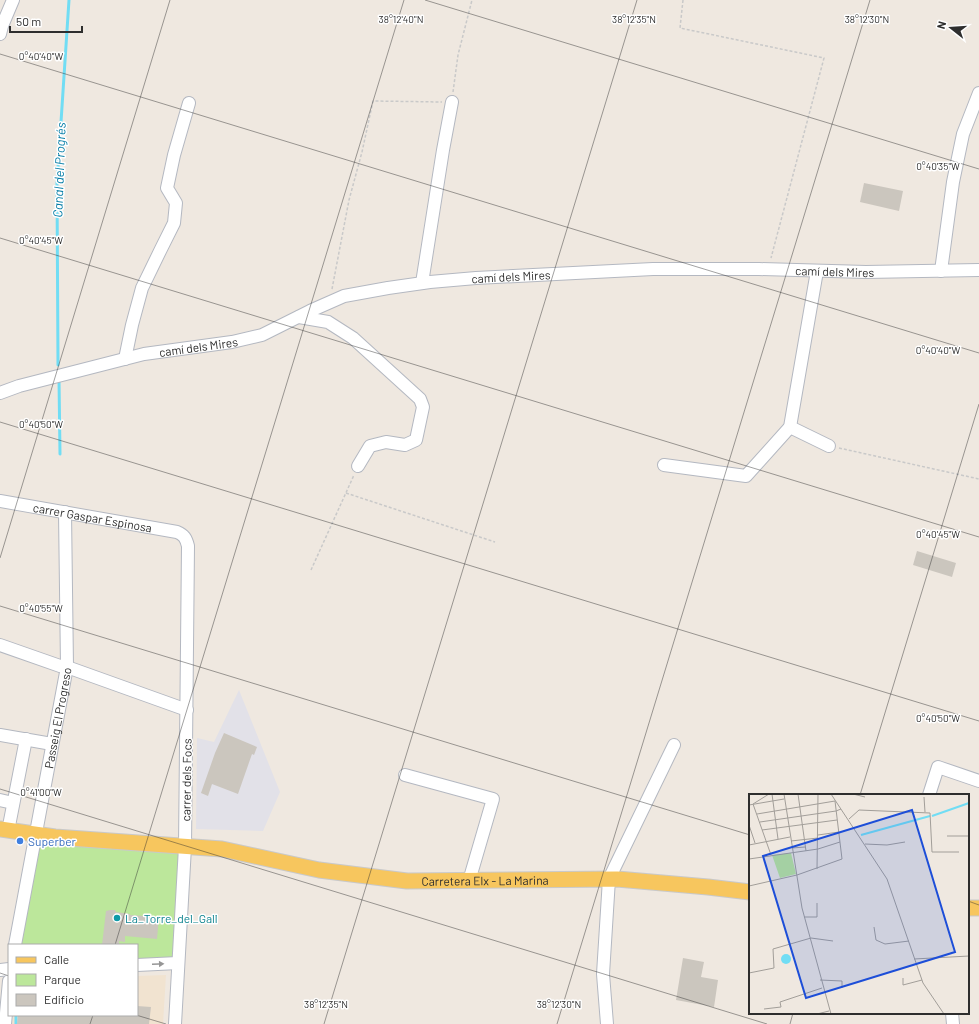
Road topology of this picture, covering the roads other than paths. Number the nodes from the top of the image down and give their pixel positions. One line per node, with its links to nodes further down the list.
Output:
1 (14, 0): 2 (street)
2 (0, 34)
3 (979, 93): 8 (street)
4 (452, 102): 9 (street)
5 (189, 103): 11 (street)
6 (979, 270): 8 (street, camí dels Mires)
7 (817, 271): 8 (street, camí dels Mires); 9 (street, camí dels Mires); 13 (street)
8 (941, 271)
9 (422, 283): 10 (street, camí dels Mires)
10 (299, 317): 11 (street, camí dels Mires); 16 (street)
11 (125, 359): 12 (street, camí dels Mires)
12 (0, 393)
13 (790, 428): 14 (street); 15 (street)
14 (829, 446)
15 (664, 465)
16 (358, 466)
17 (0, 501): 18 (street, carrer Gaspar Espinosa)
18 (65, 512): 19 (street, carrer Gaspar Espinosa); 21 (street, Passeig El Progreso)
19 (185, 537): 22 (street, carrer dels Focs)
20 (0, 645): 21 (street)
21 (67, 667): 22 (street); 25 (street, Passeig El Progreso)
22 (187, 710): 34 (street, carrer dels Focs)
23 (0, 734): 24 (street)
24 (26, 739): 25 (street); 31 (street)
25 (52, 744): 33 (street, Passeig El Progreso)
26 (674, 745): 35 (street)
27 (405, 775): 36 (street)
28 (979, 781): 29 (street)
29 (929, 794)
30 (0, 800): 31 (street)
31 (13, 803): 32 (street)
32 (4, 830): 33 (main road, Carretera Elx - La Marina)
33 (35, 835): 34 (main road, Carretera Elx - La Marina); 38 (street, Passeig El Progreso)
34 (185, 847): 36 (main road, Carretera Elx - La Marina); 39 (street, carrer dels Focs)
35 (609, 879): 36 (main road, Carretera Elx - La Marina); 37 (main road, Carretera Elx - La Marina); 45 (street)
36 (469, 881)
37 (749, 892)
38 (15, 944)
39 (178, 964): 40 (street, one-way to 39); 44 (street, carrer dels Focs)
40 (138, 965)
41 (8, 992): 43 (street)
42 (952, 1014): 46 (street)
43 (5, 1024)
44 (175, 1024)
45 (607, 1024)
46 (953, 1024)

